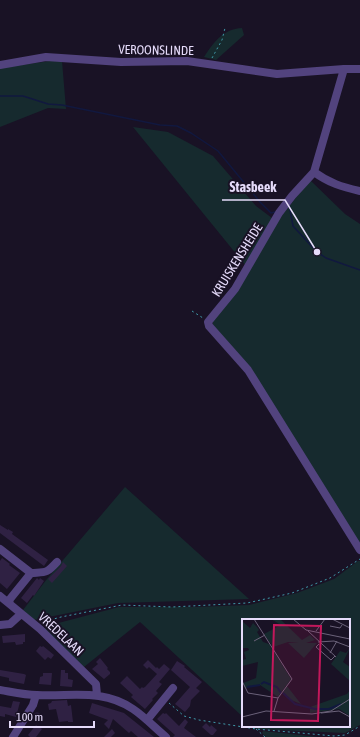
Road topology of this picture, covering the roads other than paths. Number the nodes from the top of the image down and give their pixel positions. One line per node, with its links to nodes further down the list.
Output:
1 (0, 66): 2 (street, VEROONSLINDE)
2 (344, 69): 3 (street, VEROONSLINDE); 4 (street, KRUISKENSHEIDE)
3 (360, 69)
4 (314, 172): 5 (street); 7 (street, KRUISKENSHEIDE)
5 (360, 191)
6 (0, 549): 9 (street)
7 (360, 550)
8 (57, 562): 9 (street)
9 (31, 573): 11 (street)
10 (0, 596): 11 (street, VREDELAAN)
11 (9, 603): 12 (street, VREDELAAN)
12 (21, 614): 13 (street); 16 (street, VREDELAAN)
13 (0, 625)
14 (173, 688): 18 (street)
15 (0, 690): 17 (street)
16 (98, 694): 17 (street); 18 (street)
17 (36, 696): 19 (street)
18 (147, 720): 20 (street)
19 (13, 737)
20 (166, 737)

